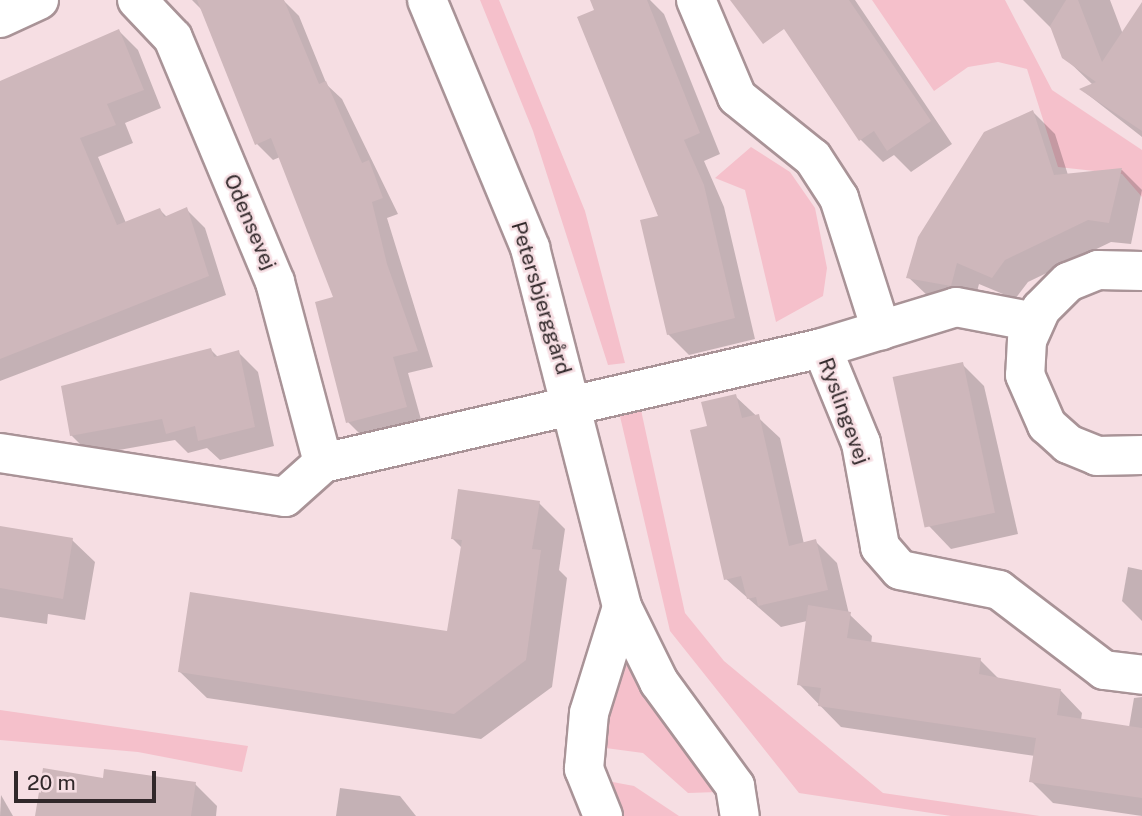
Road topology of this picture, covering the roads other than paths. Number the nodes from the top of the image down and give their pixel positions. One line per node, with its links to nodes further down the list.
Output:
1 (39, 0): 5 (street)
2 (136, 0): 13 (street, Odensevej)
3 (427, 0): 10 (street, Petersbjerggård)
4 (696, 0): 8 (street)
5 (0, 18)
6 (1142, 271): 7 (street)
7 (1035, 322): 8 (street, Ryslingevej); 12 (street)
8 (881, 330): 9 (street, Ryslingevej)
9 (821, 348): 10 (street, Ryslingevej); 15 (street, Ryslingevej)
10 (573, 405): 13 (street); 14 (street, Petersbjerggård)
11 (0, 453): 13 (street)
12 (1142, 455)
13 (323, 463)
14 (622, 607): 16 (street); 17 (street, Petersbjerggård)
15 (1142, 675)
16 (603, 816)
17 (740, 816)

